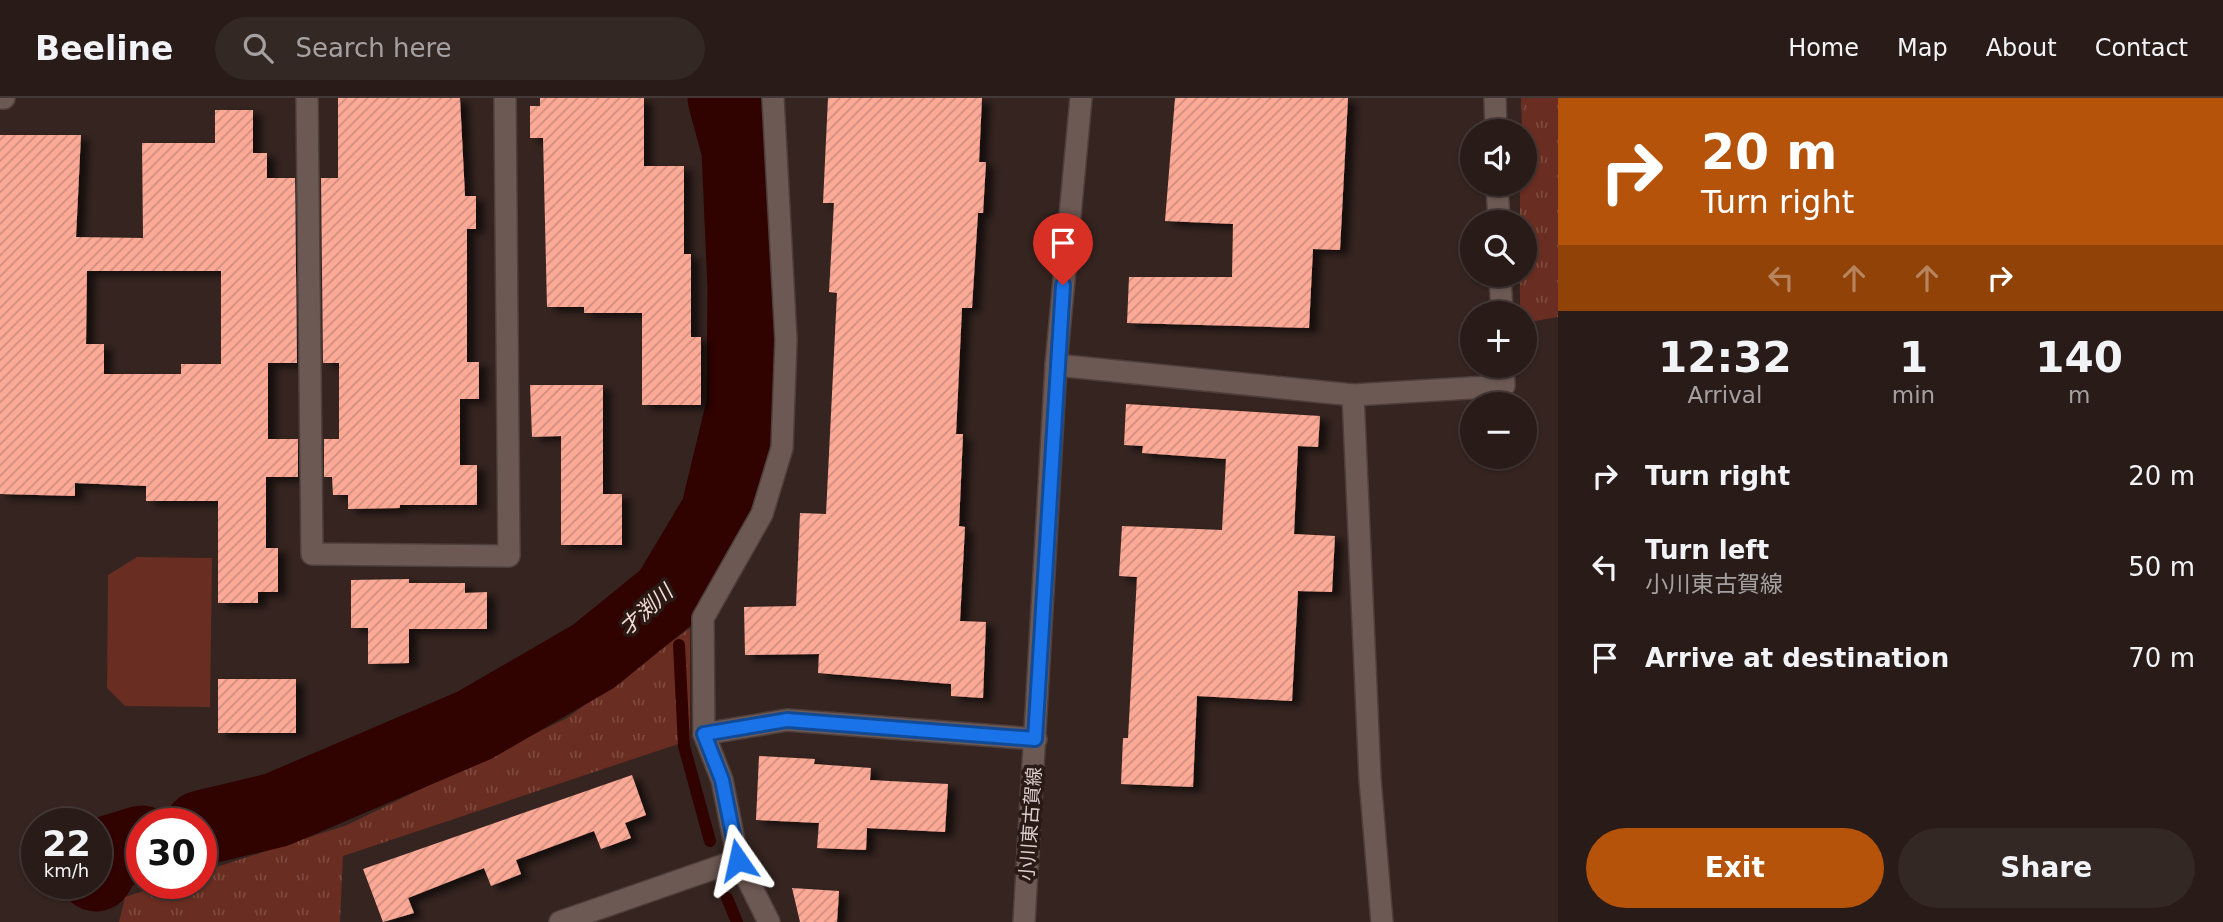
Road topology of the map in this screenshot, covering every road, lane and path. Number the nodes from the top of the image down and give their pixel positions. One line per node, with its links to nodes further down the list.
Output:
1 (307, 98): 2 (street)
2 (505, 98)
3 (773, 98): 10 (street)
4 (1081, 98): 7 (street, 小川東古賀線)
5 (1494, 98): 6 (street)
6 (1495, 119)
7 (1056, 365): 9 (street); 11 (street, 小川東古賀線)
8 (1504, 378): 9 (street)
9 (1353, 395): 16 (street)
10 (704, 734): 11 (street); 12 (street)
11 (1035, 739): 15 (street, 小川東古賀線)
12 (738, 860): 13 (street); 14 (street)
13 (560, 922)
14 (769, 922)
15 (1024, 922)
16 (1382, 922)

